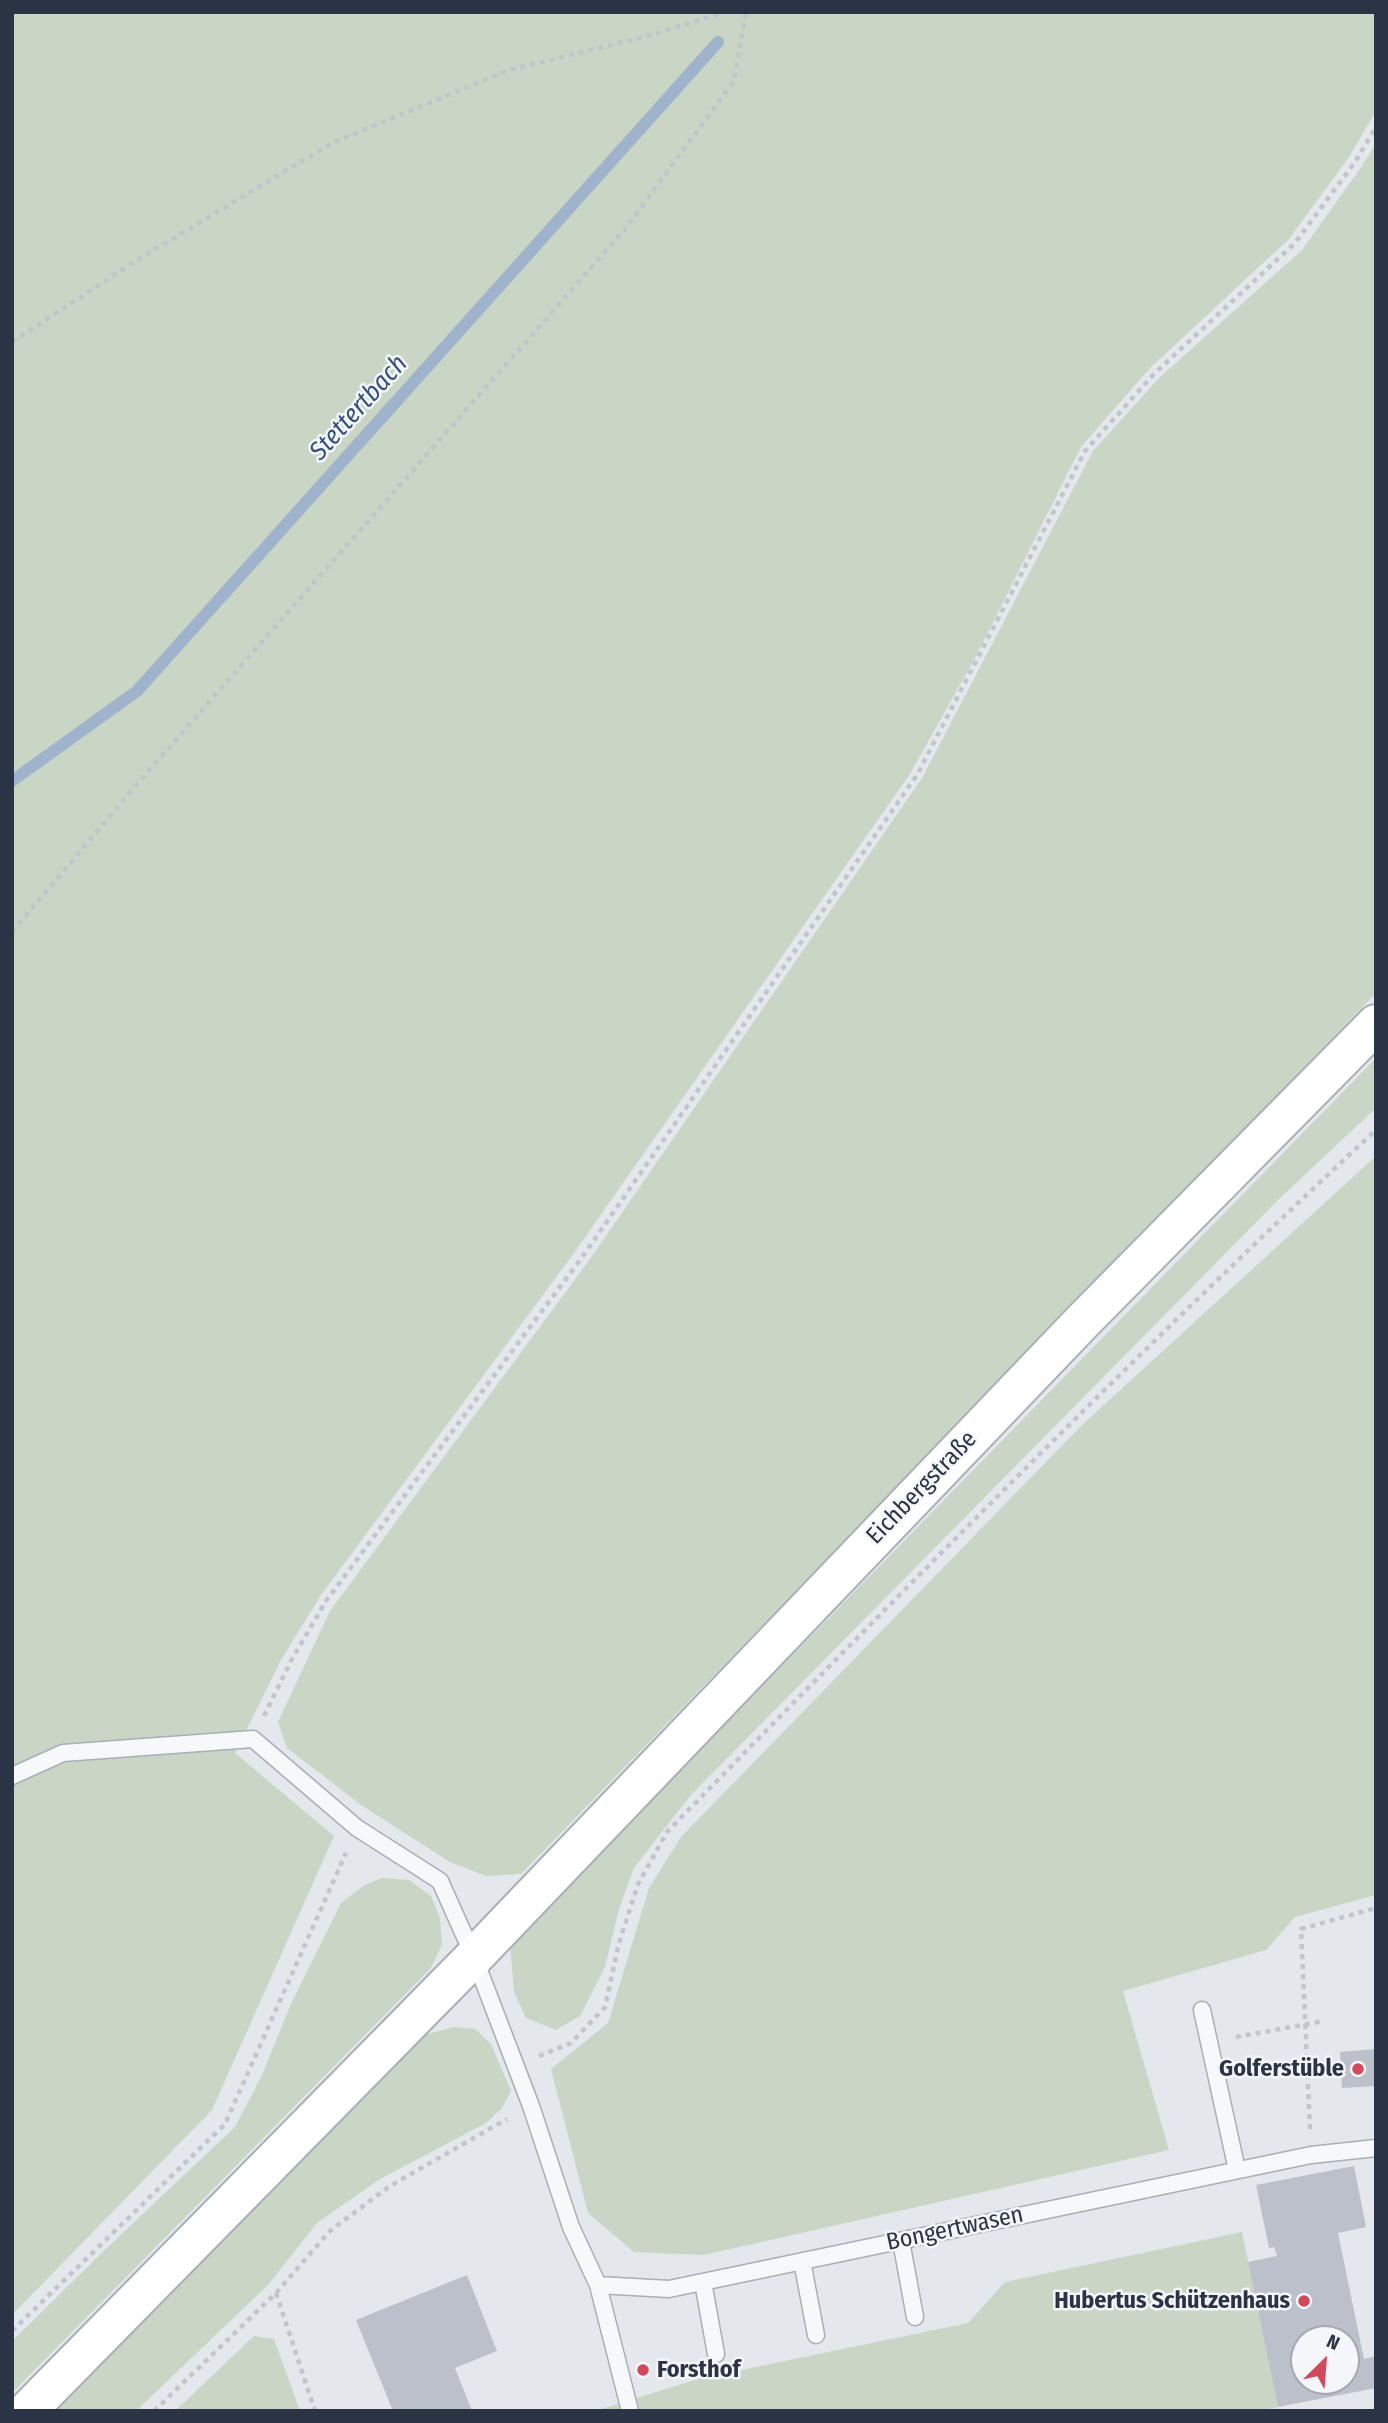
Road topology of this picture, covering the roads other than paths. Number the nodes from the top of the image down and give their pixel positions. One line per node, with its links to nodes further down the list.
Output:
1 (1376, 1024): 3 (main road, Eichbergstraße)
2 (12, 1776): 3 (lane)
3 (474, 1957): 10 (lane); 14 (main road, Eichbergstraße)
4 (1202, 2010): 6 (lane)
5 (1376, 2148): 6 (lane, Bongertwasen)
6 (1237, 2170): 7 (lane, Bongertwasen)
7 (901, 2241): 8 (lane, Bongertwasen); 11 (lane)
8 (802, 2261): 9 (lane, Bongertwasen); 12 (lane)
9 (703, 2282): 10 (lane, Bongertwasen); 13 (lane)
10 (597, 2285): 15 (lane)
11 (915, 2317)
12 (816, 2335)
13 (716, 2354)
14 (27, 2411)
15 (630, 2411)

